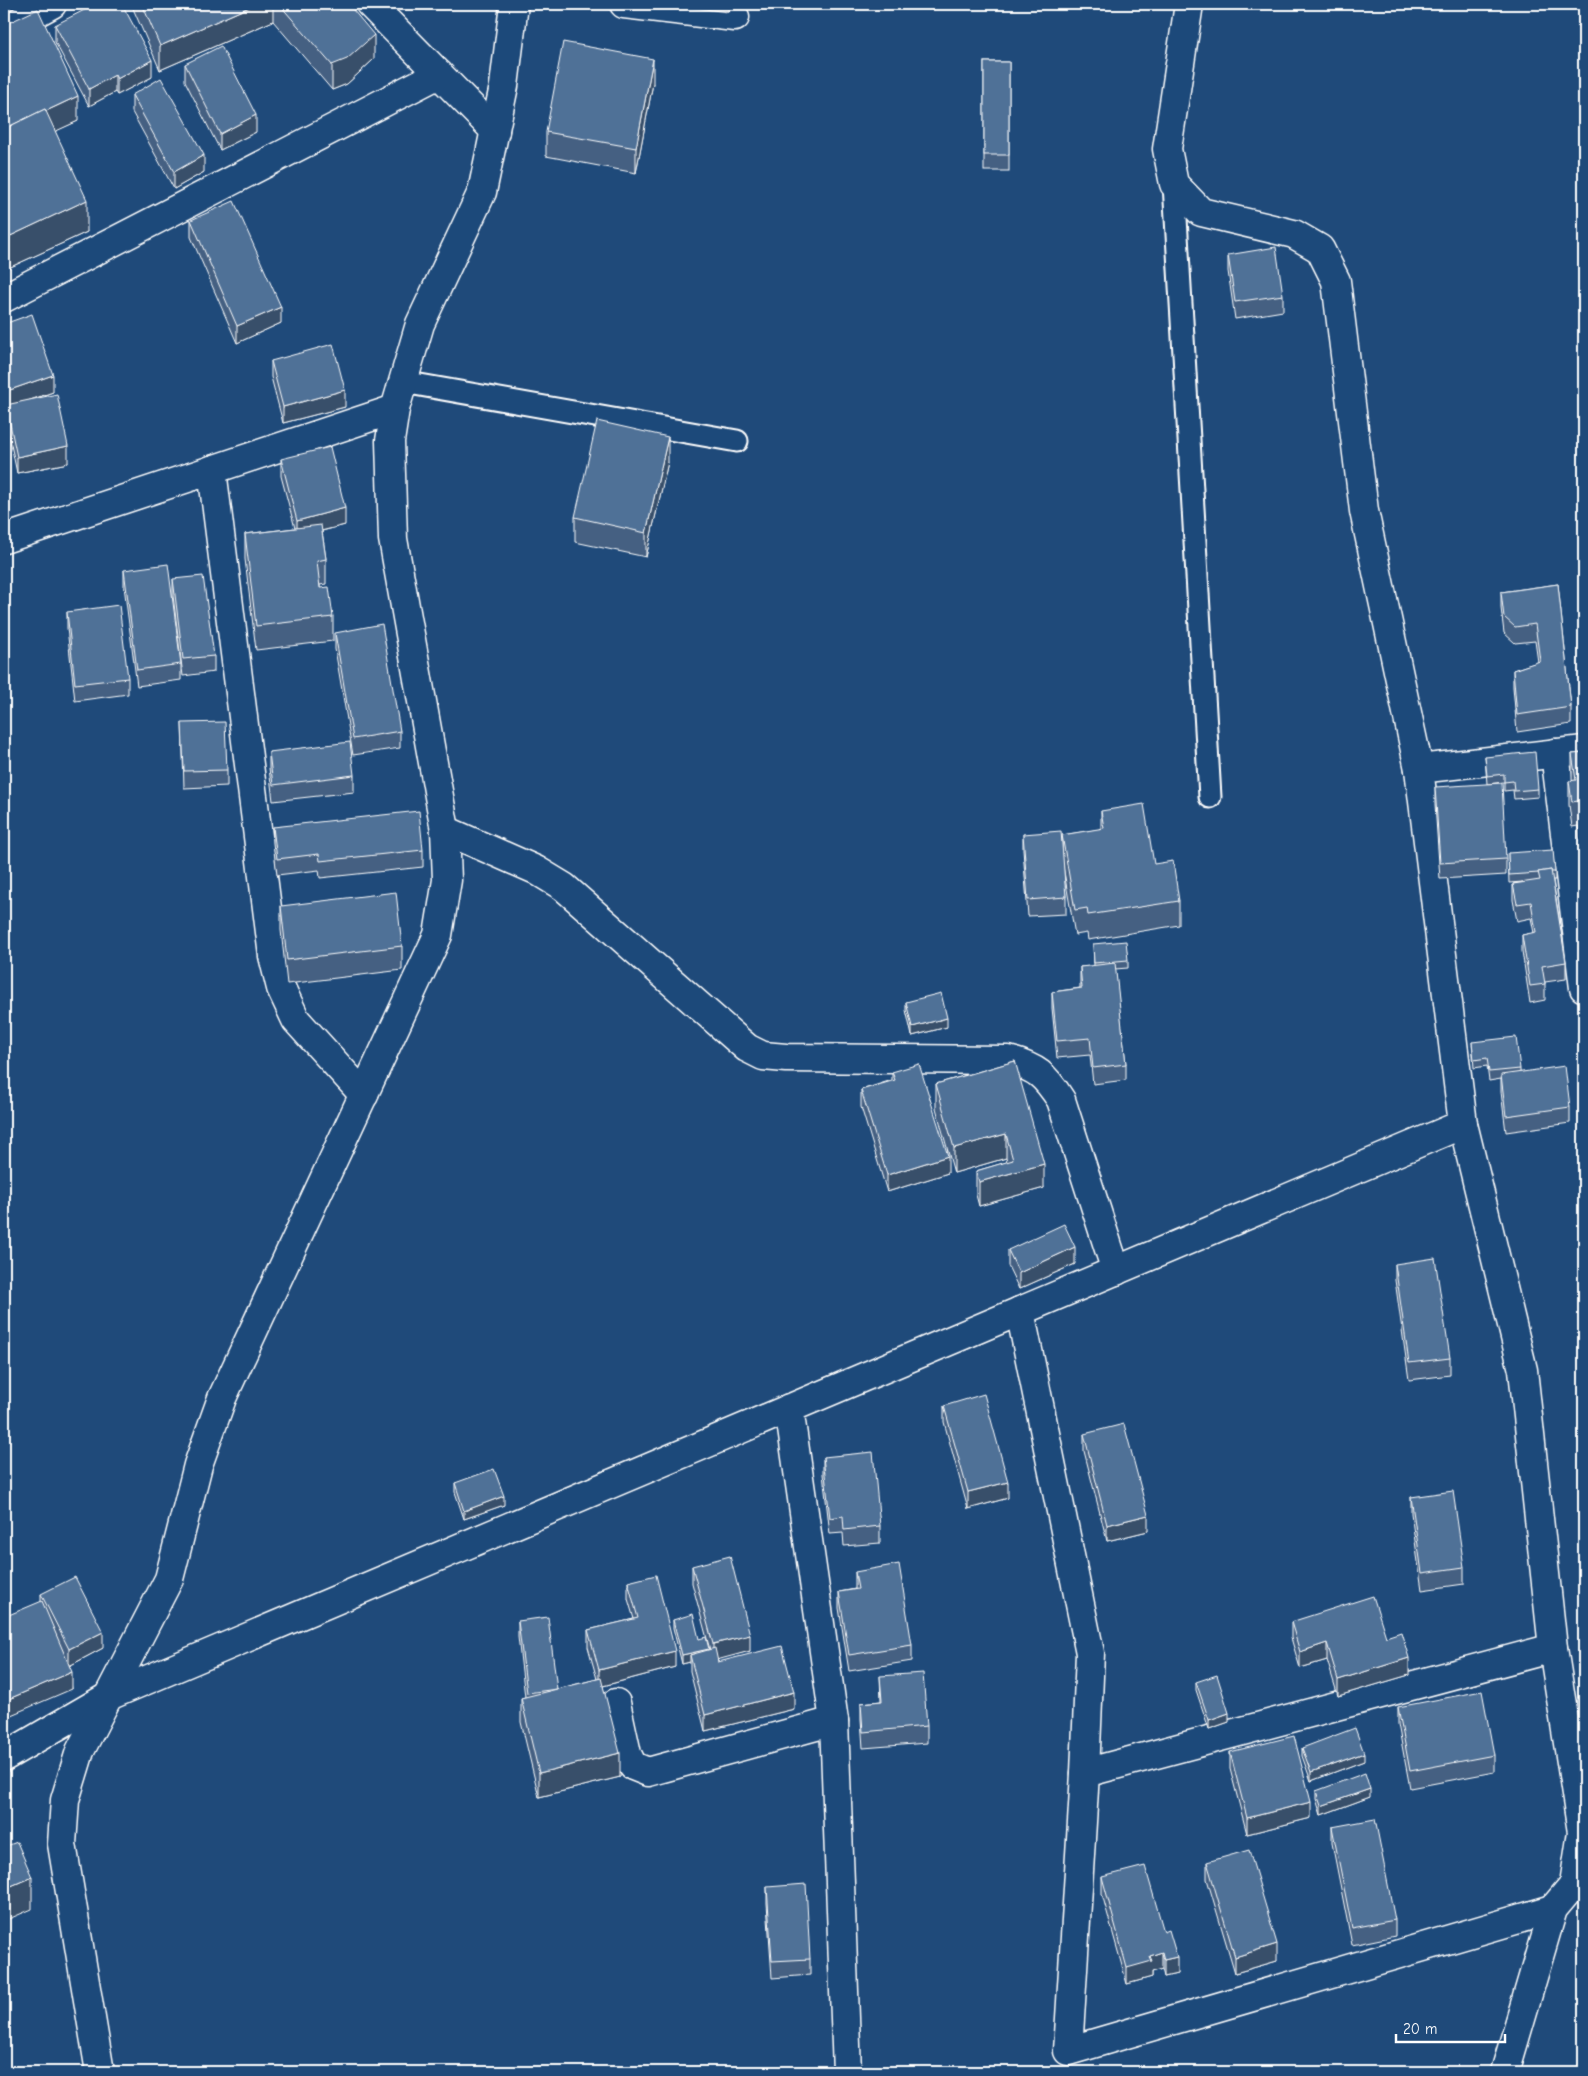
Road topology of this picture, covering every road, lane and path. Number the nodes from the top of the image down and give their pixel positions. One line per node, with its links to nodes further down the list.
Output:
1 (52, 4): 7 (street)
2 (370, 4): 8 (street)
3 (514, 4): 9 (street)
4 (624, 4): 6 (street)
5 (1189, 4): 10 (street)
6 (735, 17)
7 (4, 30)
8 (439, 74): 9 (street); 11 (street)
9 (495, 131): 12 (street)
10 (1174, 184): 19 (street); 20 (lane)
11 (4, 298)
12 (403, 382): 13 (street); 14 (lane)
13 (395, 409): 15 (street); 21 (street)
14 (737, 441)
15 (212, 470): 16 (street); 23 (street)
16 (4, 539)
17 (1584, 750): 18 (street)
18 (1554, 754): 19 (street); 22 (street)
19 (1419, 769): 24 (street)
20 (1210, 797)
21 (445, 830): 23 (street); 25 (street)
22 (1584, 988)
23 (364, 1095): 29 (street)
24 (1463, 1124): 25 (street); 28 (street)
25 (1116, 1271): 26 (street)
26 (1020, 1311): 27 (street); 33 (street)
27 (788, 1408): 29 (street); 31 (street)
28 (1553, 1648): 33 (street); 34 (street)
29 (111, 1695): 32 (street); 37 (street)
30 (616, 1703): 31 (street)
31 (834, 1722): 38 (street)
32 (4, 1757)
33 (1085, 1773): 36 (street)
34 (1579, 1884): 35 (street)
35 (1553, 1909): 36 (street); 39 (street)
36 (1068, 2062)
37 (100, 2072)
38 (847, 2072)
39 (1505, 2072)

